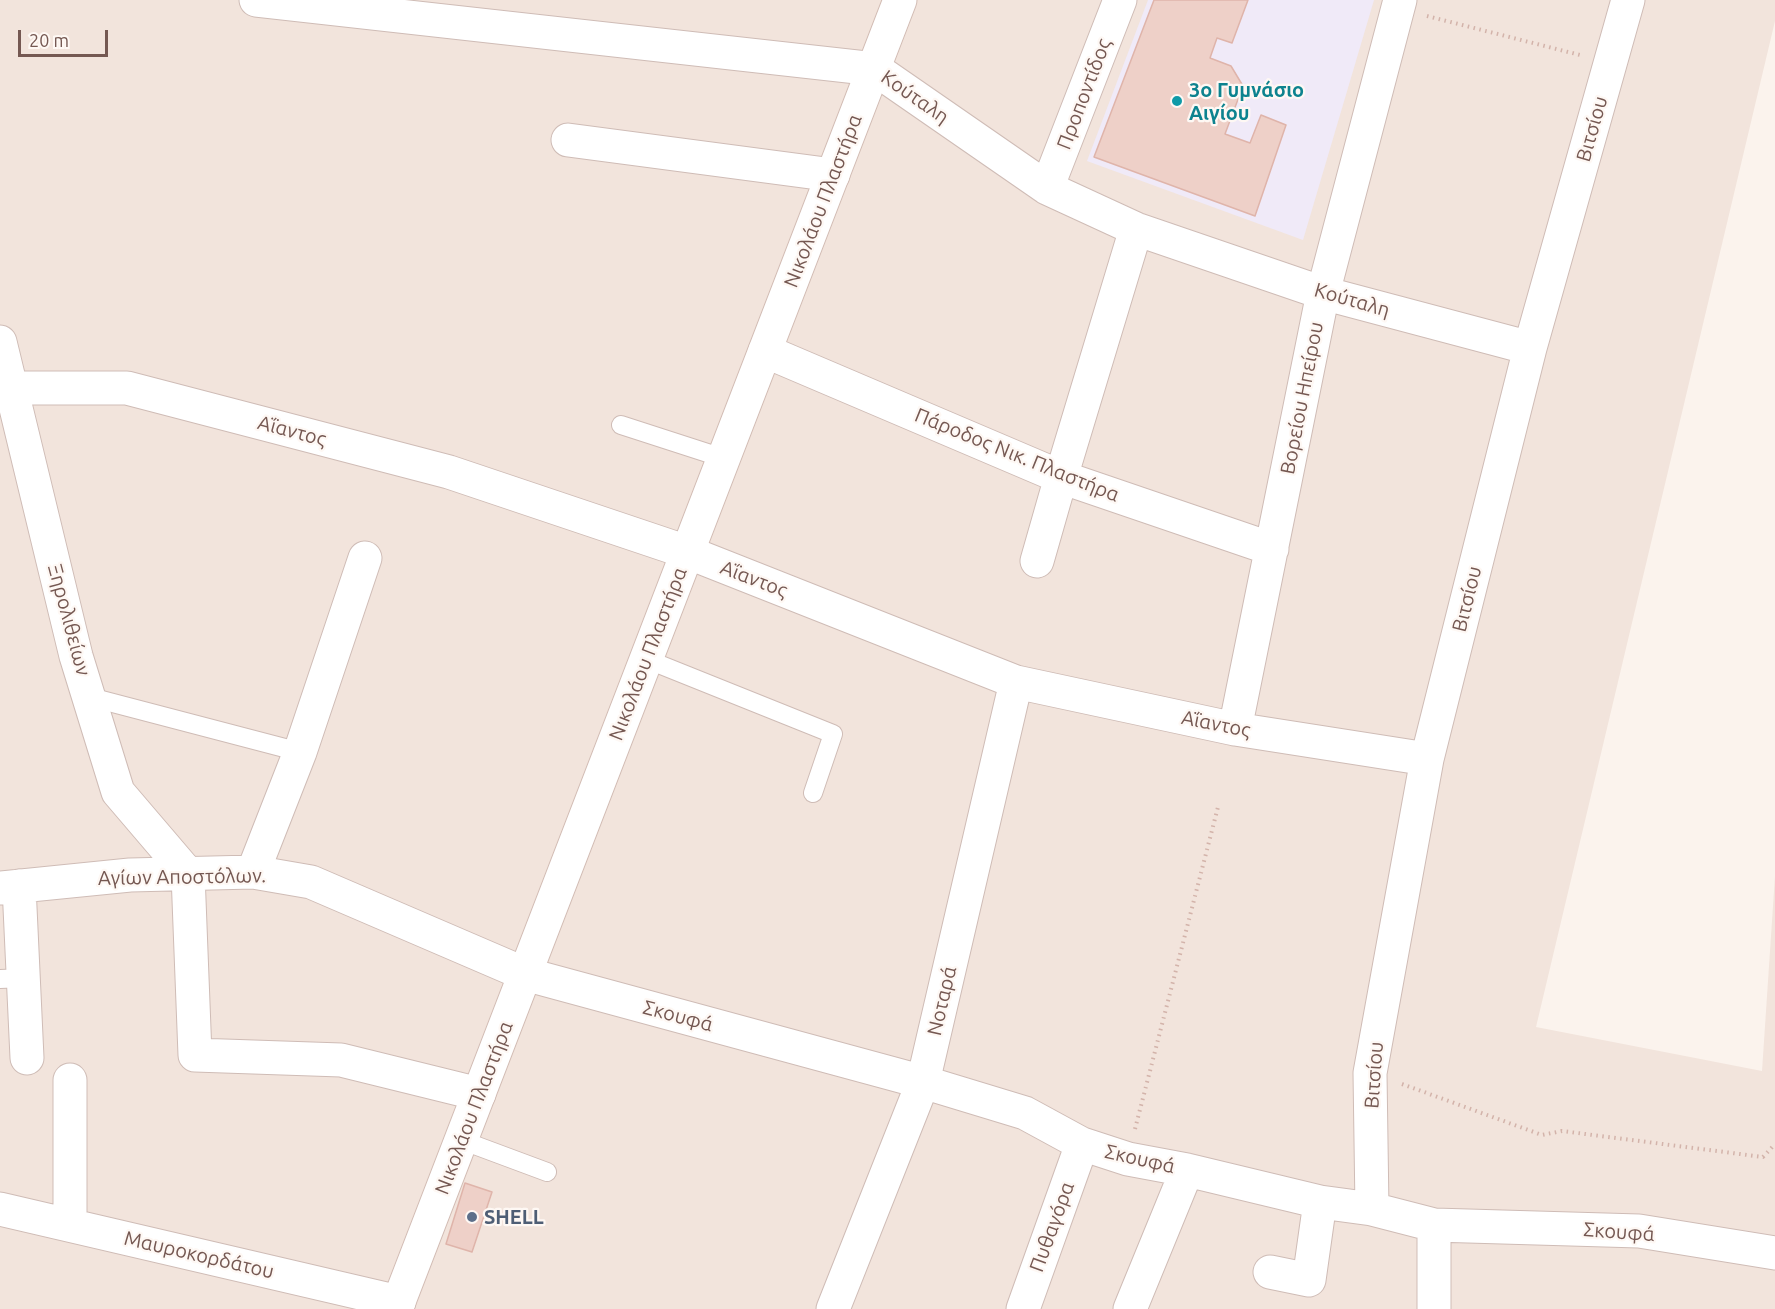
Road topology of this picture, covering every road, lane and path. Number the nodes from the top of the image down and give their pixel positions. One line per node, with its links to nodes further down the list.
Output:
1 (256, 0): 5 (street, Κούταλη)
2 (900, 0): 8 (street, Νικολάου Πλαστήρα)
3 (1120, 0): 11 (street, Προποντίδος)
4 (1628, 0): 7 (street, Βιτσίου)
5 (305, 3): 8 (street, Κούταλη)
6 (1399, 4): 7 (path); 13 (street, Βορείου Ηπείρου)
7 (1611, 62): 15 (street, Βιτσίου)
8 (874, 69): 10 (street, Νικολάου Πλαστήρα); 11 (street, Κούταλη)
9 (568, 140): 10 (street)
10 (833, 175): 16 (street, Νικολάου Πλαστήρα)
11 (1047, 188): 12 (street, Κούταλη)
12 (1136, 229): 13 (street, Κούταλη); 20 (street)
13 (1323, 293): 15 (street, Κούταλη); 21 (street, Βορείου Ηπείρου)
14 (0, 342): 17 (street, Ξηρολιθείων)
15 (1530, 348): 30 (street, Βιτσίου)
16 (765, 351): 19 (street, Νικολάου Πλαστήρα); 20 (street, Πάροδος Νικ. Πλαστήρα)
17 (12, 388): 22 (street, Αΐαντος); 27 (street, Ξηρολιθείων)
18 (621, 425): 19 (lane)
19 (723, 458): 22 (street, Νικολάου Πλαστήρα)
20 (1061, 477): 21 (street, Πάροδος Νικ. Πλαστήρα); 24 (street)
21 (1272, 549): 28 (street, Βορείου Ηπείρου)
22 (687, 552): 25 (street, Νικολάου Πλαστήρα); 26 (street, Αΐαντος)
23 (365, 558): 29 (street)
24 (1037, 561)
25 (646, 659): 31 (lane); 36 (street, Νικολάου Πλαστήρα)
26 (1016, 682): 28 (street, Αΐαντος); 41 (street, Νοταρά)
27 (90, 698): 29 (lane); 34 (street, Ξηρολιθείων)
28 (1235, 729): 30 (street, Αΐαντος)
29 (300, 752): 33 (street)
30 (1426, 759): 39 (street, Βιτσίου)
31 (813, 793)
32 (1218, 807): 46 (path)
33 (253, 872): 34 (street, Αγίων Αποστόλων.); 36 (street, Αγίων Αποστόλων.)
34 (188, 874): 35 (street, Αγίων Αποστόλων.); 42 (street)
35 (9, 887): 37 (street)
36 (525, 974): 41 (street, Σκουφά); 42 (street, Νικολάου Πλαστήρα)
37 (12, 978): 38 (street)
38 (27, 1058)
39 (1370, 1073): 45 (path); 51 (street, Βιτσίου)
40 (69, 1080): 52 (street)
41 (923, 1082): 44 (street, Σκουφά); 57 (street, Νοταρά)
42 (479, 1094): 43 (street, Νικολάου Πλαστήρα)
43 (461, 1140): 48 (lane); 56 (street, Νικολάου Πλαστήρα)
44 (1082, 1144): 46 (street, Σκουφά); 58 (street, Πυθαγόρα)
45 (1775, 1144)
46 (1128, 1159): 47 (street, Σκουφά)
47 (1187, 1170): 49 (street, Σκουφά); 59 (street)
48 (547, 1172)
49 (1320, 1202): 51 (street, Σκουφά); 55 (street)
50 (0, 1209): 52 (street, Μαυροκορδάτου)
51 (1372, 1209): 53 (street, Σκουφά)
52 (69, 1225): 56 (street, Μαυροκορδάτου)
53 (1434, 1225): 54 (street, Σκουφά); 60 (street)
54 (1775, 1253)
55 (1270, 1272)
56 (397, 1306)
57 (833, 1309)
58 (1023, 1309)
59 (1130, 1309)
60 (1434, 1309)

